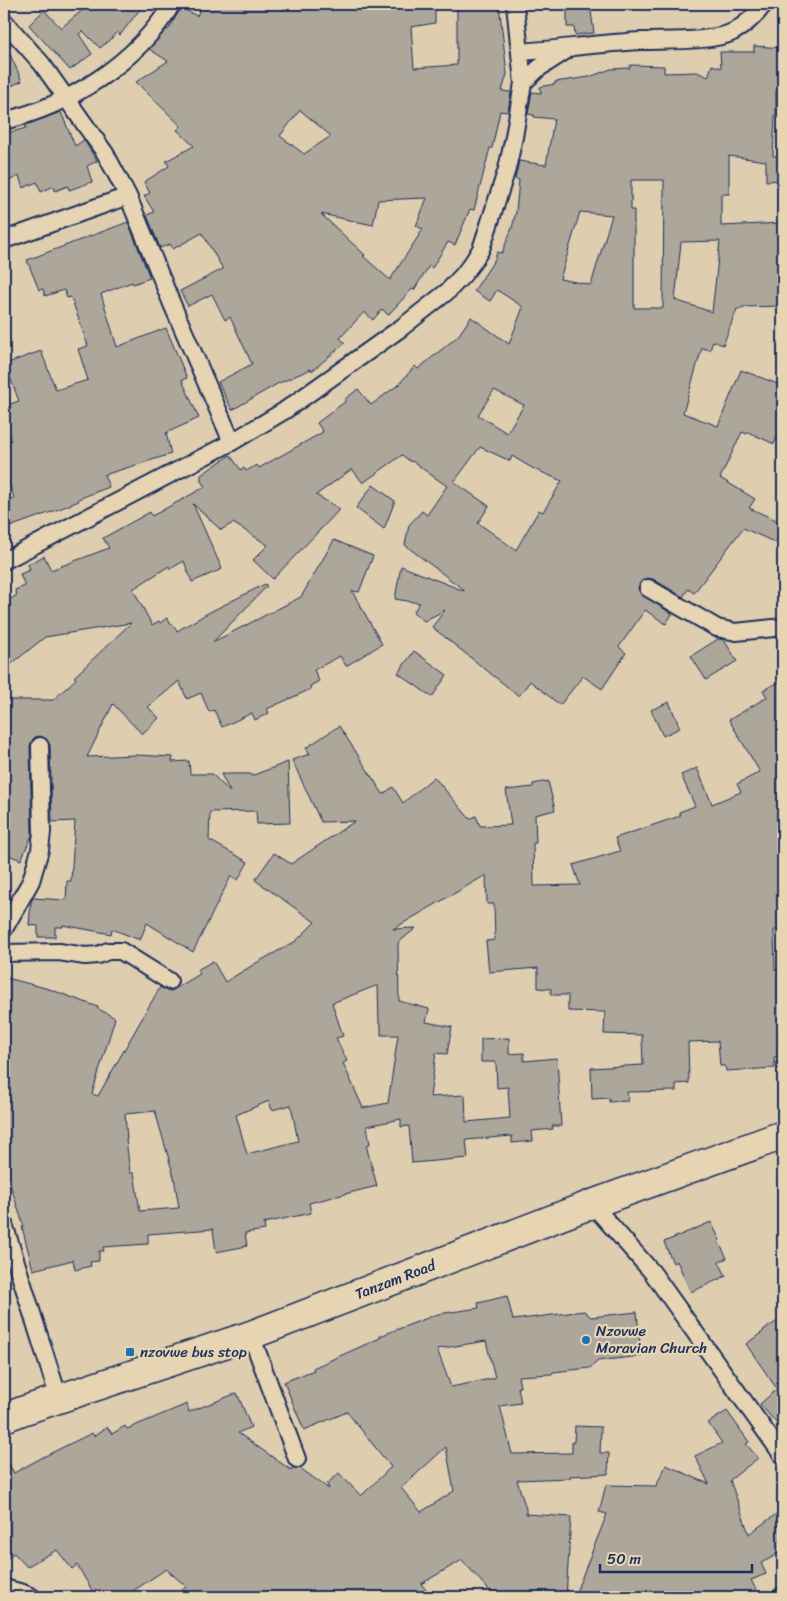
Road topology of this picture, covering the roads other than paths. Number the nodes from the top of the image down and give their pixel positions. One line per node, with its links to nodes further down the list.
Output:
1 (172, 4): 8 (street)
2 (515, 4): 6 (street)
3 (764, 4): 5 (street)
4 (4, 21): 8 (street)
5 (571, 48): 6 (street); 7 (street)
6 (521, 52): 7 (street)
7 (523, 82): 12 (street)
8 (65, 98): 9 (street); 10 (street)
9 (4, 121)
10 (128, 196): 11 (street); 12 (street)
11 (4, 240)
12 (232, 442): 13 (street)
13 (4, 561)
14 (648, 588): 15 (street)
15 (783, 627)
16 (40, 746): 17 (street)
17 (4, 929)
18 (4, 953): 19 (street)
19 (170, 981)
20 (783, 1135): 21 (highway, Tanzam Road)
21 (592, 1204): 23 (highway, Tanzam Road); 26 (street)
22 (4, 1224): 24 (street)
23 (251, 1335): 24 (highway, Tanzam Road); 27 (street)
24 (59, 1399): 25 (highway, Tanzam Road)
25 (4, 1418)
26 (783, 1456)
27 (297, 1459)
28 (4, 1588): 29 (street)
29 (32, 1597)

